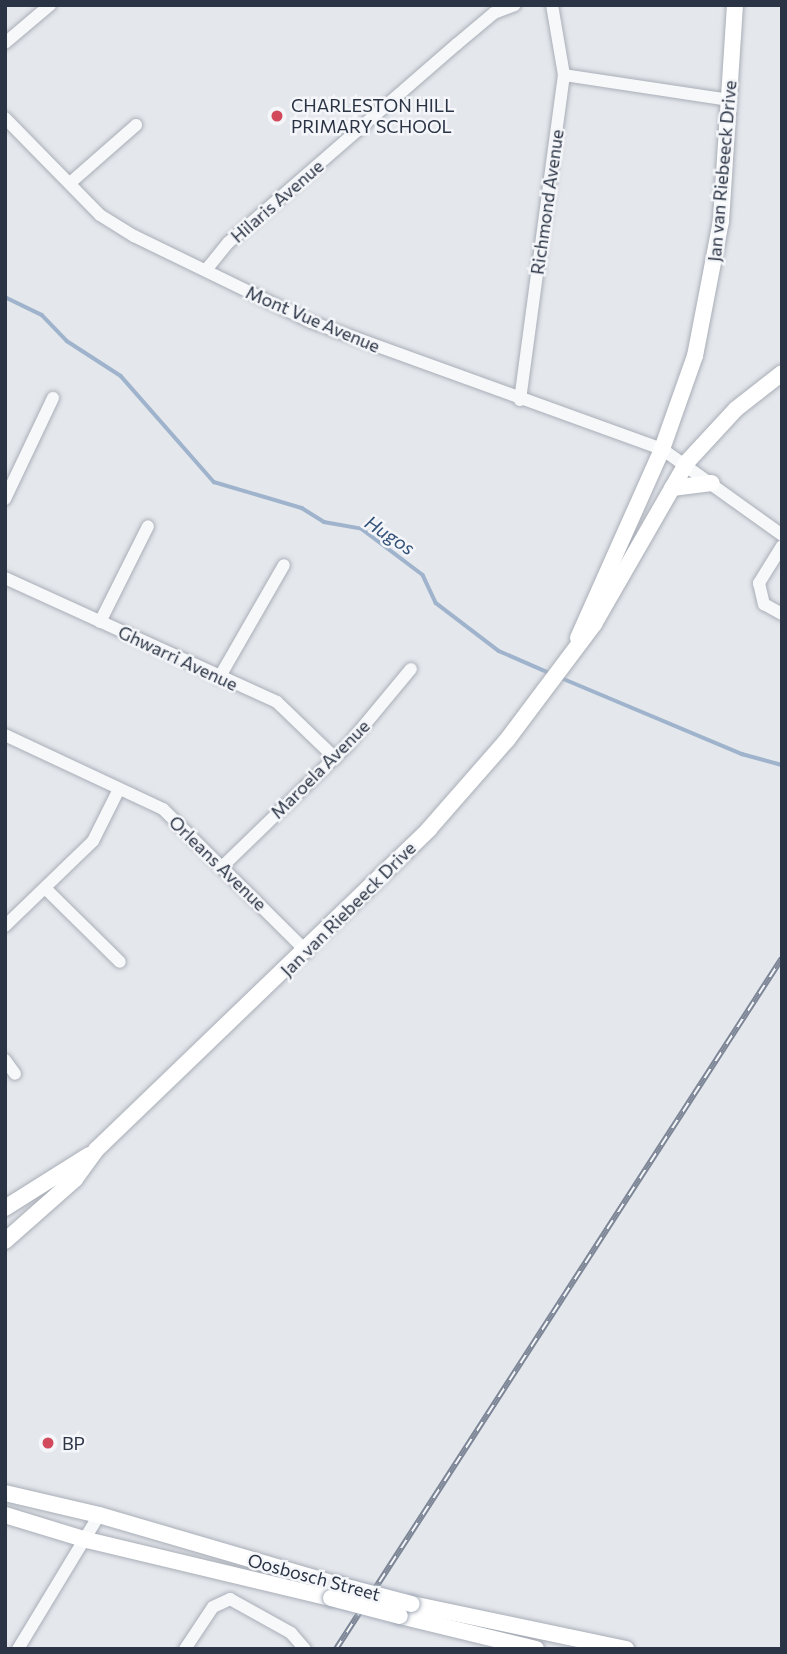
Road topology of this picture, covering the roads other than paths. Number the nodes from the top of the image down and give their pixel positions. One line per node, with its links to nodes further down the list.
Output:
1 (50, 5): 5 (street)
2 (515, 5): 11 (street, Hilaris Avenue)
3 (552, 5): 6 (street, Richmond Avenue)
4 (734, 5): 7 (main road, Jan van Riebeeck Drive)
5 (5, 43)
6 (564, 75): 7 (street); 14 (street, Richmond Avenue)
7 (730, 100): 15 (main road, Jan van Riebeeck Drive)
8 (5, 118): 10 (street, Mont Vue Avenue)
9 (136, 125): 10 (street)
10 (70, 183): 11 (street, Mont Vue Avenue)
11 (206, 270): 14 (street, Mont Vue Avenue)
12 (782, 373): 16 (main road, Jan van Riebeeck Drive)
13 (53, 398): 19 (street)
14 (520, 400): 15 (street, Mont Vue Avenue)
15 (662, 449): 16 (street, Mont Vue Avenue); 27 (main road, Jan van Riebeeck Drive)
16 (687, 462): 17 (street, Mont Vue Avenue); 18 (main road, Jan van Riebeeck Drive)
17 (712, 483): 18 (main road); 21 (street, Mont Vue Avenue)
18 (672, 488): 27 (main road, Jan van Riebeeck Drive)
19 (5, 499)
20 (148, 526): 26 (street)
21 (782, 536)
22 (782, 546): 25 (street)
23 (284, 565): 29 (street)
24 (5, 578): 26 (street, Ghwarri Avenue)
25 (782, 614)
26 (100, 622): 29 (street, Ghwarri Avenue)
27 (575, 647): 36 (main road, Jan van Riebeeck Drive)
28 (411, 669): 31 (street, Maroela Avenue)
29 (219, 678): 31 (street, Ghwarri Avenue)
30 (5, 735): 32 (street, Orleans Avenue)
31 (335, 758): 33 (street, Maroela Avenue)
32 (119, 789): 33 (street, Orleans Avenue); 34 (street)
33 (223, 865): 36 (street, Orleans Avenue)
34 (45, 888): 35 (street); 37 (street)
35 (5, 926)
36 (307, 952): 40 (main road, Jan van Riebeeck Drive)
37 (120, 962)
38 (5, 1060): 39 (street)
39 (15, 1074)
40 (97, 1150): 41 (main road, Jan van Riebeeck Drive); 42 (main road, Jan van Riebeeck Drive)
41 (5, 1209)
42 (5, 1241)
43 (5, 1493): 45 (main road, Oosbosch Street)
44 (5, 1515): 46 (main road, Oosbosch Street)
45 (99, 1515): 46 (street); 47 (main road, Oosbosch Street)
46 (87, 1539): 47 (main road, Oosbosch Street); 49 (street)
47 (335, 1591): 51 (main road, Oosbosch Street, bridge); 52 (main road, Oosbosch Street, bridge)
48 (305, 1648): 50 (street)
49 (18, 1649)
50 (185, 1649)
51 (536, 1649)
52 (626, 1649)

